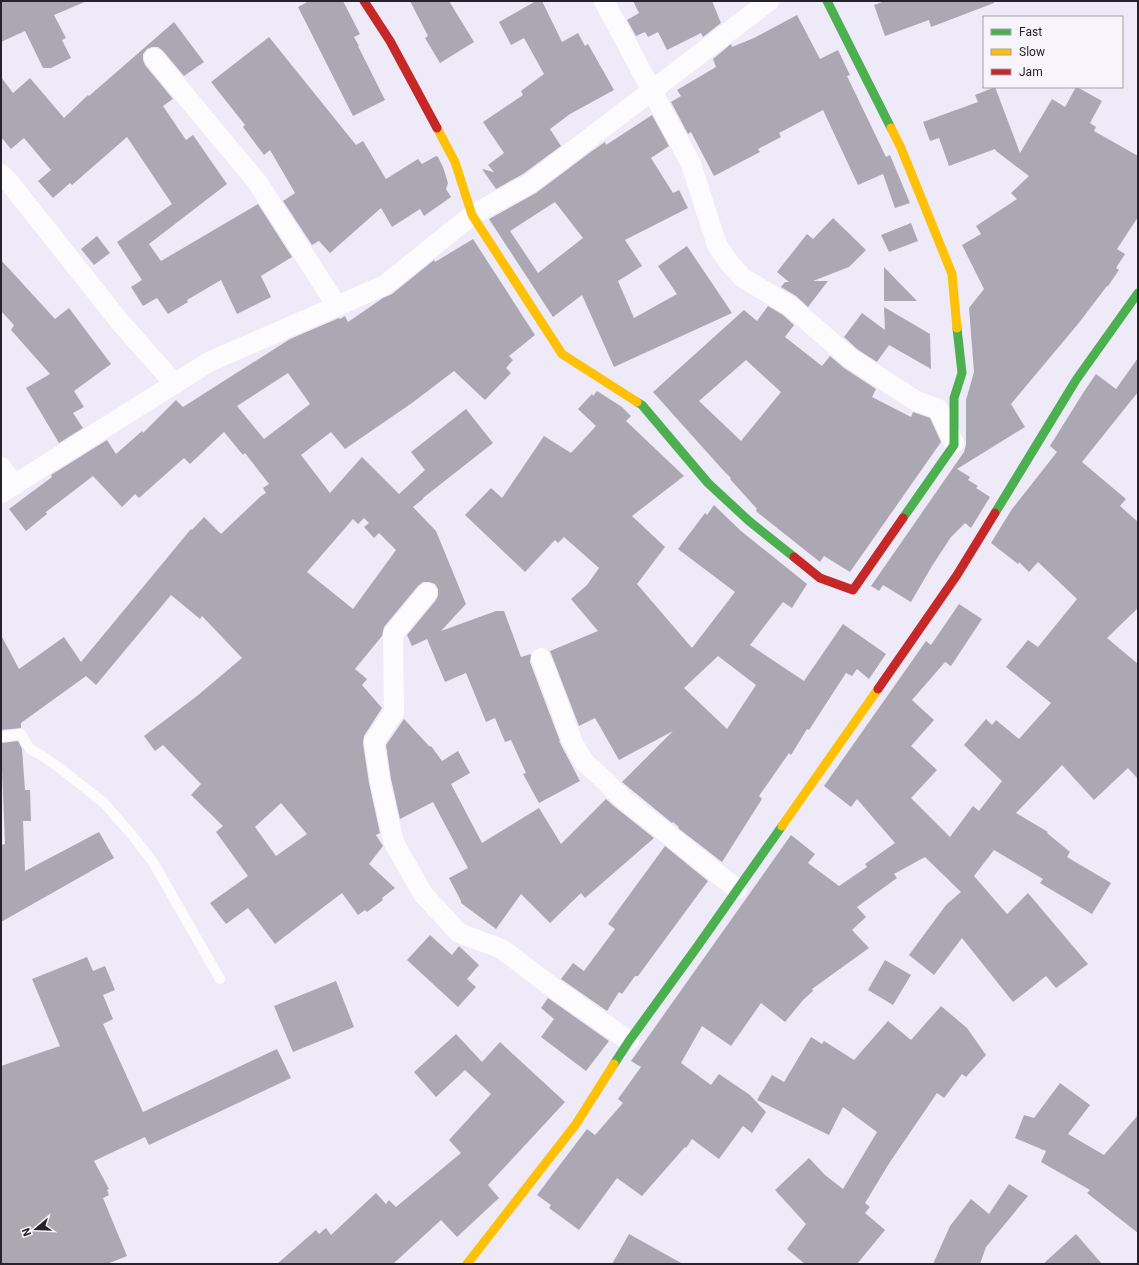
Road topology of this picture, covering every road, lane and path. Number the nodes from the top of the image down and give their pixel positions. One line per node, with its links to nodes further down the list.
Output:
1 (364, 1): 8 (street)
2 (604, 1): 6 (street)
3 (769, 1): 6 (street)
4 (826, 1): 12 (street)
5 (154, 58): 10 (street)
6 (652, 91): 8 (street); 12 (street)
7 (1, 174): 11 (street)
8 (472, 215): 10 (street); 12 (street)
9 (1138, 293): 18 (street)
10 (337, 306): 11 (street)
11 (175, 384): 14 (street)
12 (954, 444)
13 (1, 467): 14 (street)
14 (8, 489)
15 (427, 592): 20 (street)
16 (541, 658): 18 (street)
17 (1, 737): 19 (lane)
18 (738, 889): 20 (street)
19 (220, 979)
20 (630, 1041): 21 (street)
21 (468, 1264)

